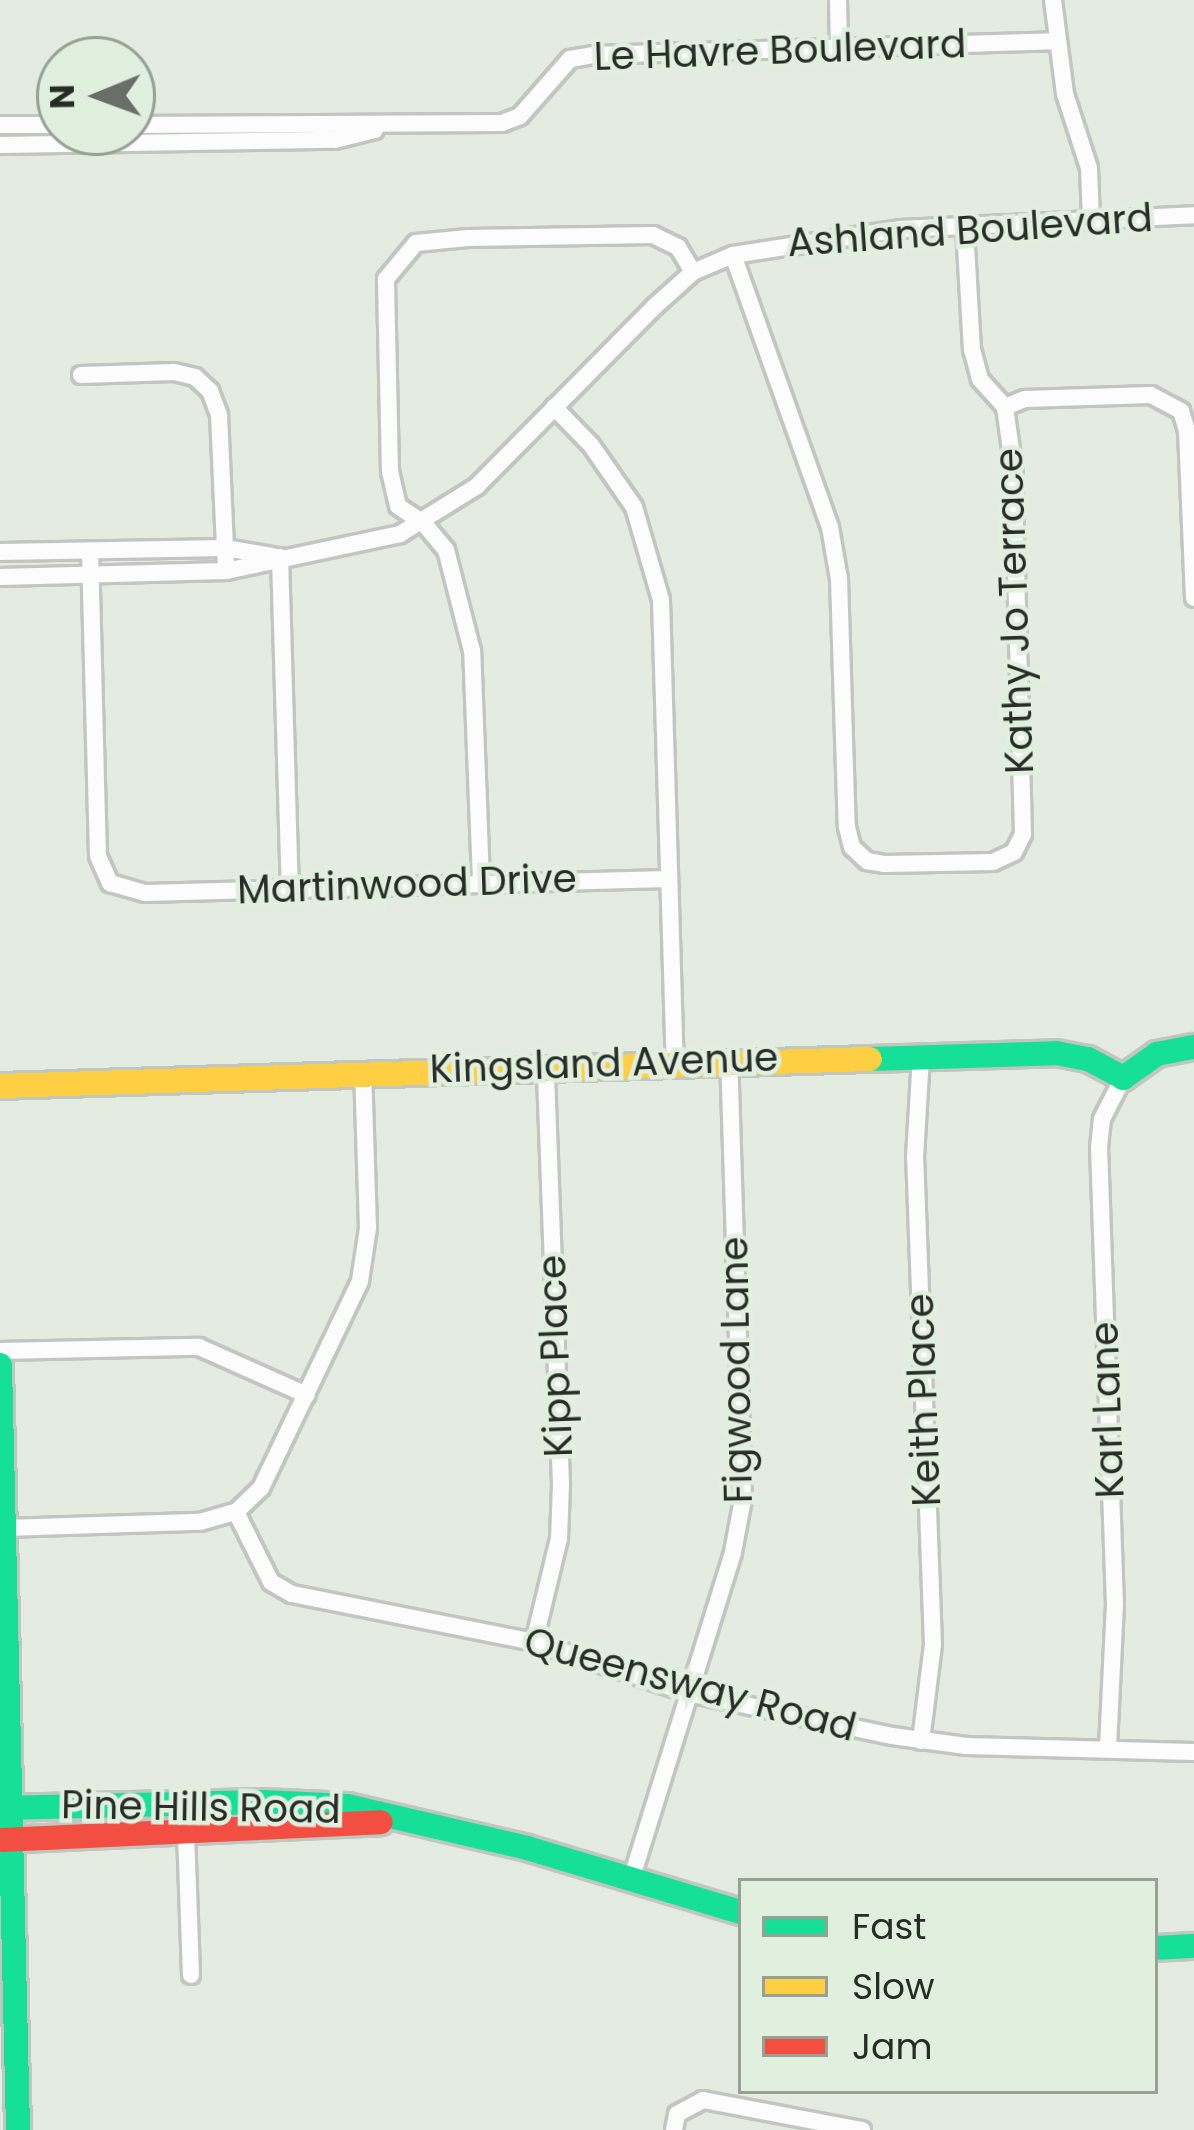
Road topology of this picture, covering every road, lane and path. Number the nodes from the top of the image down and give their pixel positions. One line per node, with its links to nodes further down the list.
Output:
1 (838, 0): 4 (street)
2 (1053, 0): 3 (street)
3 (1055, 40): 4 (street, Le Havre Boulevard); 11 (street)
4 (839, 49): 8 (street, Le Havre Boulevard)
5 (0, 125): 6 (street)
6 (36, 125)
7 (156, 125): 8 (street, Le Havre Boulevard)
8 (388, 127): 9 (street, Le Havre Boulevard)
9 (0, 145)
10 (1194, 215): 11 (street, Ashland Boulevard)
11 (1091, 220): 12 (street, Ashland Boulevard)
12 (965, 227): 13 (street, Ashland Boulevard); 17 (street, Kathy Jo Terrace)
13 (733, 255): 14 (street, Ashland Boulevard); 17 (street, Kathy Jo Terrace)
14 (693, 272): 16 (street, Ashland Boulevard); 18 (street)
15 (81, 375): 19 (street)
16 (554, 407): 18 (street, Ashland Boulevard); 27 (street)
17 (1005, 407): 26 (street)
18 (423, 523): 22 (street, Ashland Boulevard); 28 (street)
19 (225, 548): 20 (street, Ashland Boulevard); 22 (street, Ashland Boulevard); 23 (street)
20 (90, 550): 21 (street, Ashland Boulevard); 24 (street)
21 (0, 552)
22 (280, 557): 23 (street, Ashland Boulevard); 29 (street)
23 (226, 571): 24 (street, Ashland Boulevard)
24 (91, 575): 25 (street, Ashland Boulevard); 29 (street, Martinwood Drive)
25 (0, 577)
26 (1194, 598)
27 (669, 879): 28 (street, Martinwood Drive); 33 (street)
28 (481, 881): 29 (street, Martinwood Drive)
29 (290, 889)
30 (1194, 1047): 36 (main road)
31 (921, 1057): 32 (main road, Kingsland Avenue); 36 (main road, Kingsland Avenue); 47 (street, Keith Place)
32 (729, 1060): 33 (main road, Kingsland Avenue); 45 (street, Figwood Lane)
33 (675, 1062): 34 (main road, Kingsland Avenue)
34 (546, 1067): 35 (main road, Kingsland Avenue); 44 (street, Kipp Place)
35 (363, 1072): 37 (main road, Kingsland Avenue); 40 (street)
36 (1123, 1078): 48 (street, Karl Lane)
37 (0, 1085)
38 (0, 1351): 40 (street)
39 (0, 1365): 42 (main road)
40 (307, 1395): 41 (street)
41 (236, 1511): 42 (street); 44 (street, Queensway Road)
42 (4, 1528): 46 (main road)
43 (0, 1625): 46 (main road)
44 (534, 1642): 45 (street, Queensway Road)
45 (688, 1693): 47 (street, Queensway Road); 54 (street, Figwood Lane)
46 (9, 1700): 50 (main road)
47 (921, 1741): 48 (street, Queensway Road)
48 (1108, 1747): 49 (street, Queensway Road)
49 (1194, 1752)
50 (6, 1807): 51 (main road, Pine Hills Road); 53 (main road)
51 (401, 1821): 52 (main road, Pine Hills Road); 54 (main road, Pine Hills Road)
52 (186, 1832): 53 (main road, Pine Hills Road); 58 (street)
53 (6, 1840): 60 (main road)
54 (632, 1880): 55 (main road, Pine Hills Road)
55 (738, 1911)
56 (1194, 1946): 57 (main road)
57 (1158, 1948)
58 (191, 1975)
59 (830, 2128): 61 (street); 62 (street)
60 (18, 2130)
61 (674, 2130)
62 (862, 2130)

